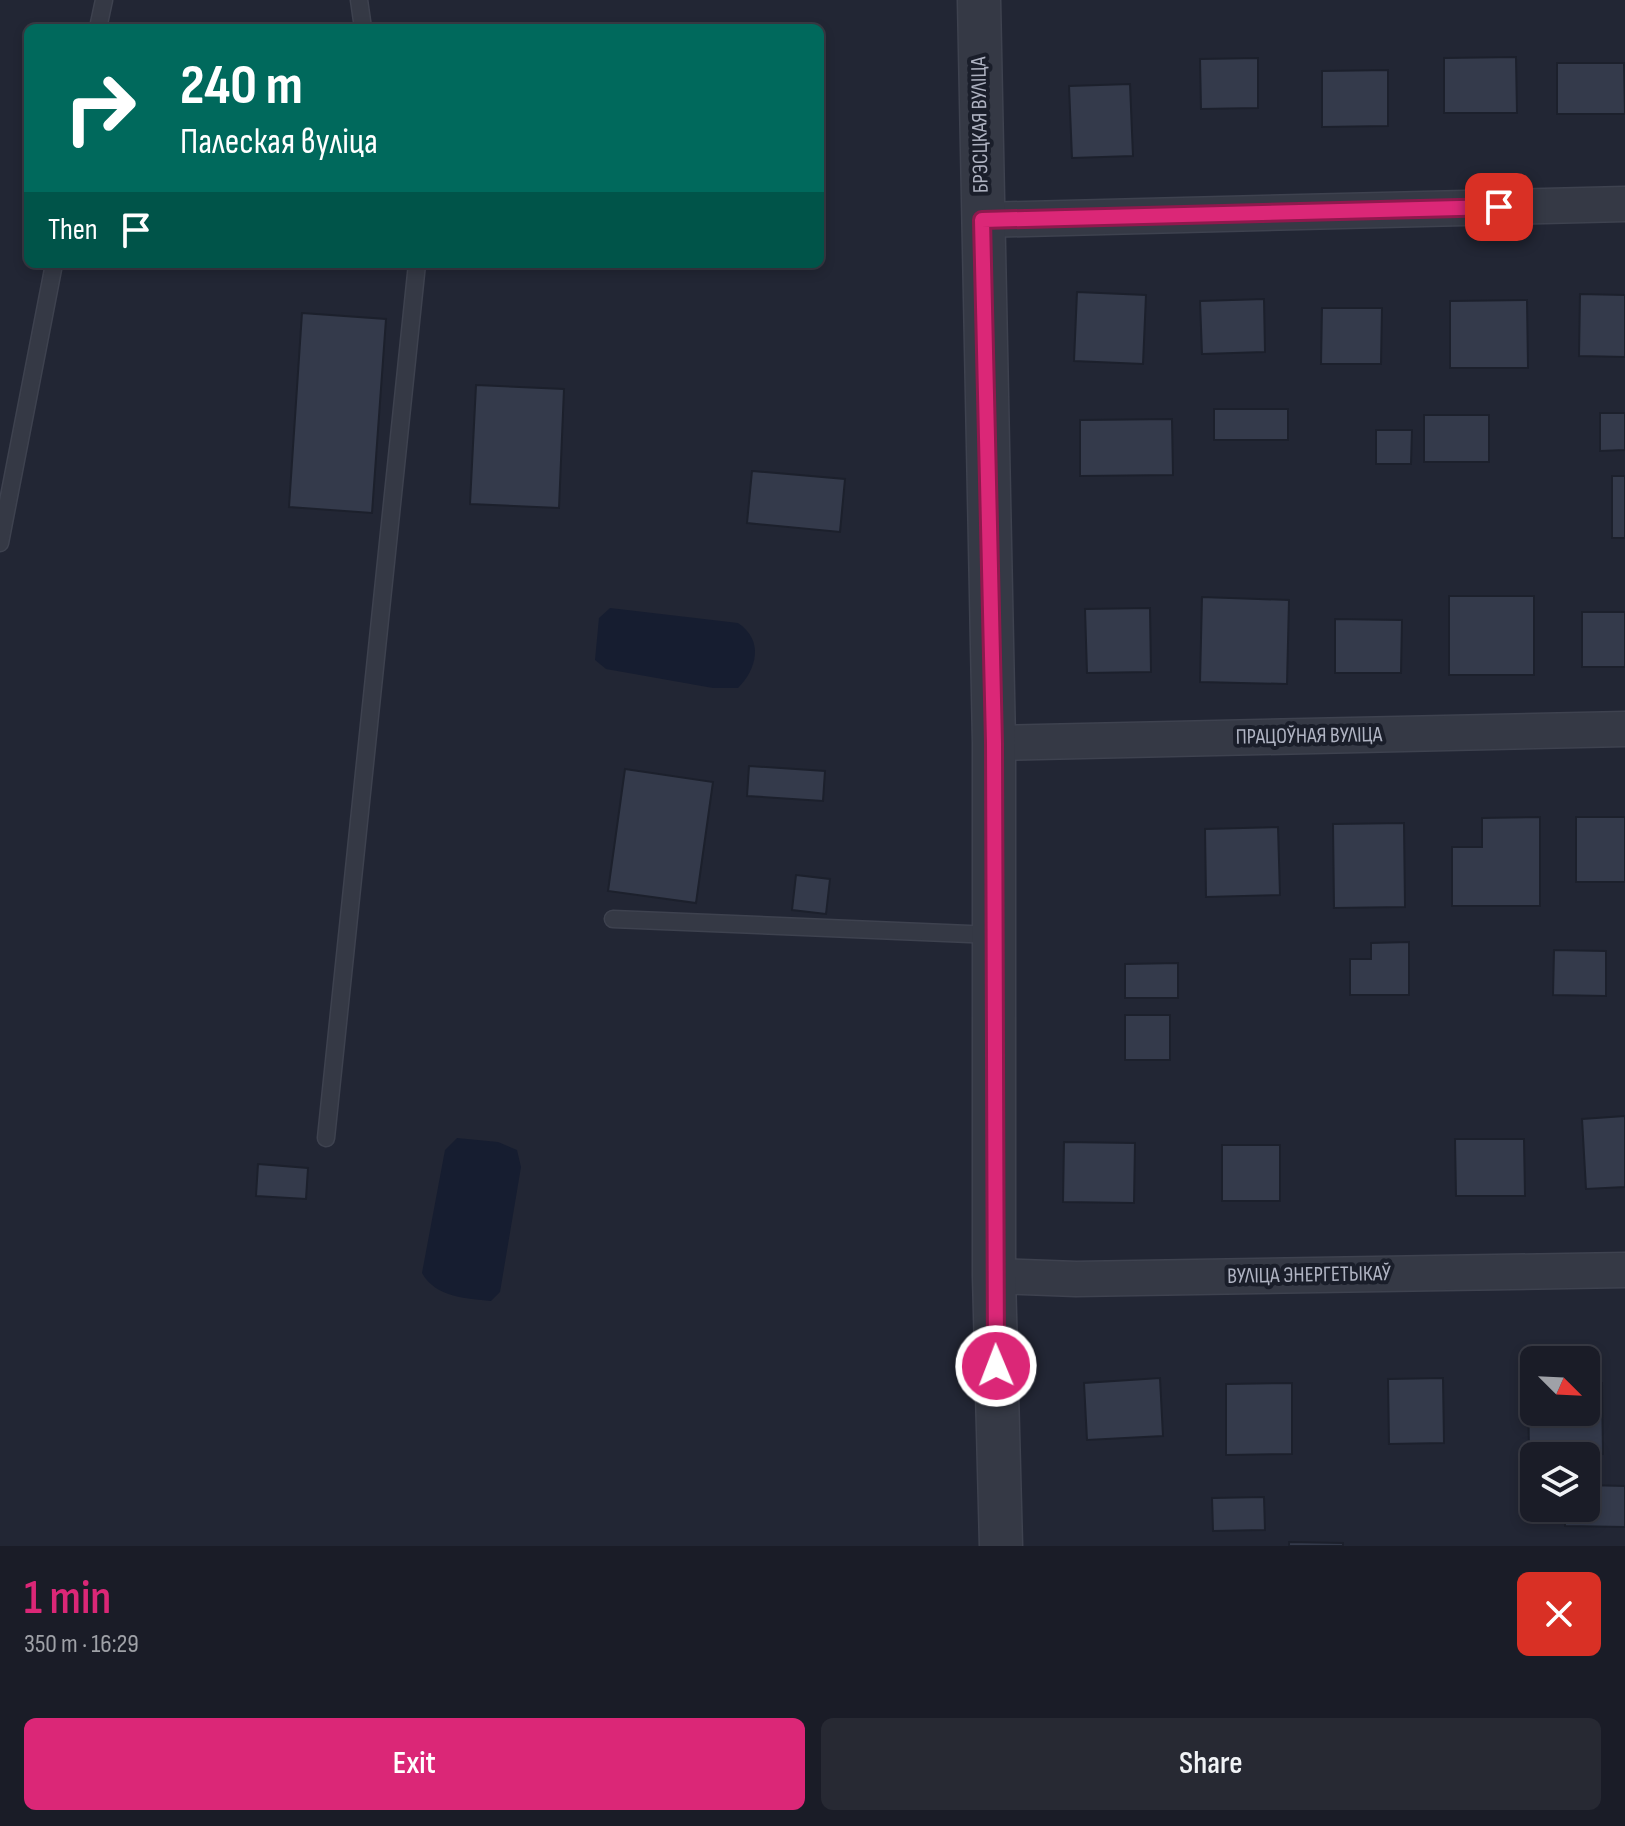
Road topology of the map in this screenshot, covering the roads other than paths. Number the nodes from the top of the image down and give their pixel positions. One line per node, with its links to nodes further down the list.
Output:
1 (104, 0): 4 (lane)
2 (359, 0): 5 (lane)
3 (979, 0): 7 (street, БРЭСЦКАЯ ВУЛІЦА)
4 (99, 24)
5 (362, 24)
6 (1625, 204): 7 (street)
7 (982, 220): 12 (street, БРЭСЦКАЯ ВУЛІЦА)
8 (53, 268): 10 (lane)
9 (417, 268): 15 (lane)
10 (0, 543)
11 (1625, 729): 12 (street, ПРАЦОЎНАЯ ВУЛІЦА)
12 (994, 743): 14 (street, БРЭСЦКАЯ ВУЛІЦА)
13 (613, 919): 14 (lane)
14 (995, 935): 17 (street, БРЭСЦКАЯ ВУЛІЦА)
15 (326, 1138)
16 (1625, 1270): 17 (street, ВУЛІЦА ЭНЕРГЕТЫКАЎ)
17 (994, 1276): 18 (street, БРЭСЦКАЯ ВУЛІЦА)
18 (1001, 1546)

